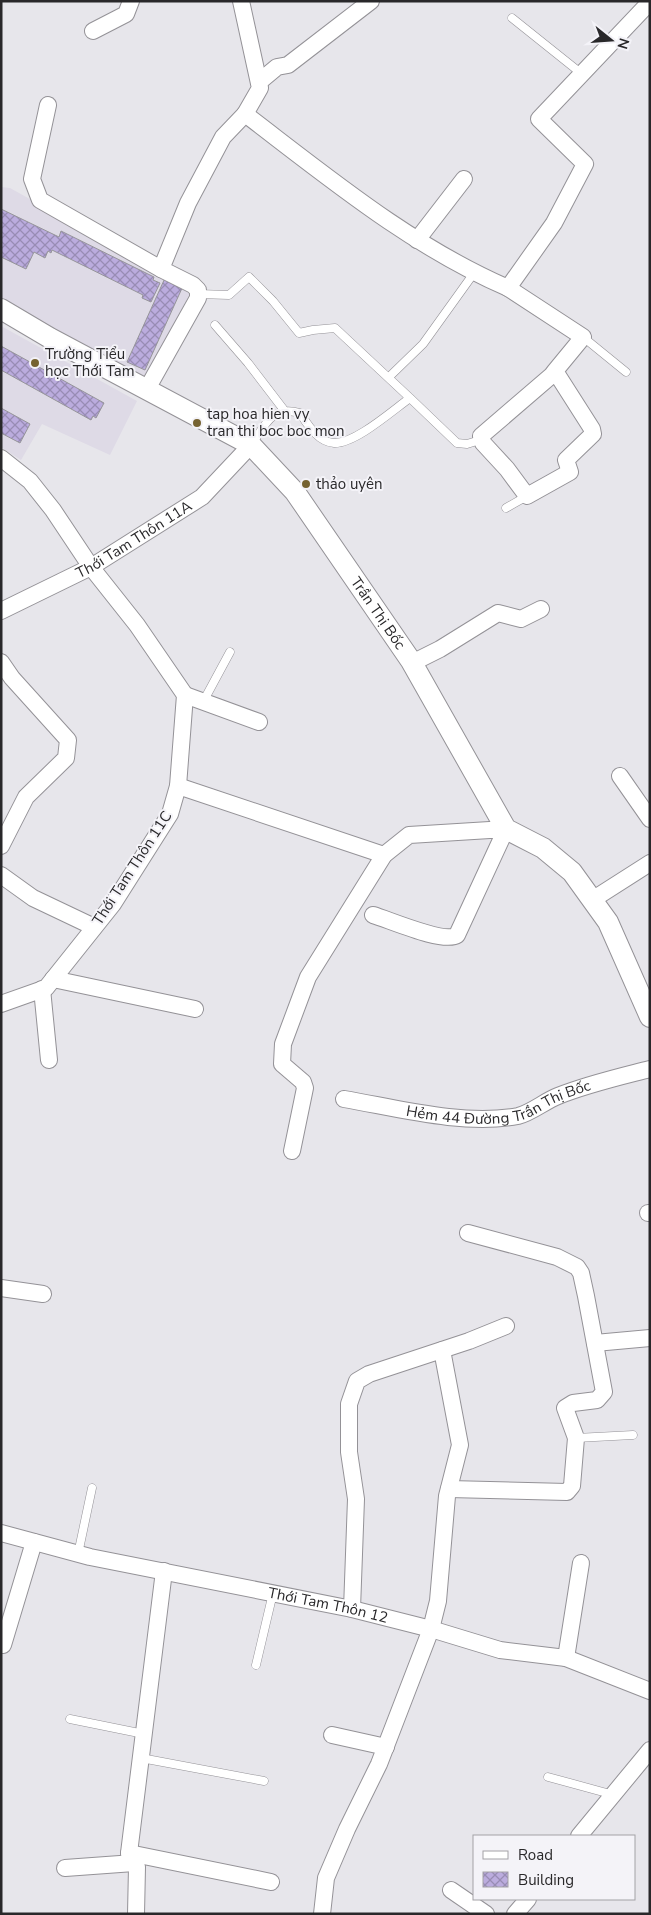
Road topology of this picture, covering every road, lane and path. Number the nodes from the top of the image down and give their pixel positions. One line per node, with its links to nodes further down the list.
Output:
1 (131, 1): 6 (street)
2 (241, 1): 8 (street)
3 (371, 1): 8 (street)
4 (650, 2): 7 (street)
5 (512, 18): 7 (lane)
6 (93, 31)
7 (582, 74): 15 (street)
8 (259, 82): 10 (street)
9 (48, 105): 13 (street)
10 (245, 114): 12 (street); 13 (street)
11 (464, 179): 12 (street)
12 (417, 240): 14 (street)
13 (161, 269): 16 (street)
14 (474, 273): 15 (street); 22 (lane)
15 (508, 288): 19 (street)
16 (198, 294): 22 (lane); 23 (street)
17 (1, 309): 23 (street, Trần Thị Bốc)
18 (215, 325): 25 (lane)
19 (584, 337): 20 (street); 21 (lane)
20 (555, 371): 26 (street); 29 (street)
21 (626, 372)
22 (388, 377): 24 (lane)
23 (147, 389): 27 (street, Trần Thị Bốc)
24 (410, 398): 25 (lane); 26 (lane)
25 (284, 410): 27 (lane)
26 (480, 440): 29 (street)
27 (251, 445): 31 (street, Thới Tam Thôn 11A); 36 (street, Trần Thị Bốc)
28 (1, 458): 31 (street)
29 (527, 496): 30 (lane)
30 (506, 508)
31 (91, 567): 33 (street, Thới Tam Thôn 11A); 37 (street)
32 (541, 610): 36 (street)
33 (1, 612)
34 (230, 652): 38 (lane)
35 (1, 662): 44 (street)
36 (412, 663): 43 (street, Trần Thị Bốc)
37 (185, 695): 38 (street); 41 (street, Thới Tam Thôn 11C)
38 (203, 702): 39 (street)
39 (259, 722)
40 (620, 776): 42 (street)
41 (178, 786): 45 (street); 50 (street, Thới Tam Thôn 11C)
42 (650, 819)
43 (506, 829): 45 (street); 48 (street); 49 (street)
44 (1, 846)
45 (384, 855): 58 (street)
46 (650, 863): 48 (street)
47 (1, 875): 50 (street)
48 (592, 900): 54 (street)
49 (374, 915)
50 (94, 928): 51 (street, Thới Tam Thôn 11C)
51 (48, 984): 52 (street); 53 (street); 55 (street)
52 (1, 1004)
53 (195, 1009)
54 (650, 1017)
55 (49, 1060)
56 (650, 1069): 57 (street, Hẻm 44 Đường Trần Thị Bốc)
57 (344, 1099)
58 (292, 1151)
59 (468, 1232): 64 (street)
60 (1, 1288): 61 (street)
61 (43, 1294)
62 (506, 1326): 65 (street)
63 (650, 1338): 64 (street)
64 (595, 1344): 67 (street)
65 (442, 1350): 69 (street); 76 (street)
66 (633, 1435): 67 (lane)
67 (576, 1438): 69 (street)
68 (92, 1488): 72 (lane)
69 (449, 1489): 77 (street)
70 (1, 1533): 71 (street, Thới Tam Thôn 12)
71 (34, 1542): 72 (street, Thới Tam Thôn 12); 78 (street)
72 (78, 1554): 74 (street, Thới Tam Thôn 12)
73 (581, 1563): 79 (street)
74 (164, 1572): 75 (street, Thới Tam Thôn 12); 83 (street)
75 (273, 1594): 76 (street, Thới Tam Thôn 12); 80 (lane)
76 (352, 1609): 77 (street, Thới Tam Thôn 12)
77 (431, 1629): 79 (street, Thới Tam Thôn 12); 85 (street)
78 (3, 1645)
79 (566, 1658): 81 (street, Thới Tam Thôn 12)
80 (256, 1665)
81 (650, 1691)
82 (70, 1719): 83 (lane)
83 (144, 1734): 87 (street)
84 (332, 1735): 85 (street)
85 (386, 1746): 99 (street)
86 (650, 1750): 88 (street)
87 (141, 1758): 90 (lane); 93 (street)
88 (644, 1766): 91 (street)
89 (548, 1777): 91 (lane)
90 (264, 1780)
91 (614, 1794): 92 (street)
92 (580, 1835)
93 (131, 1858): 94 (street); 95 (street); 98 (street)
94 (65, 1868)
95 (271, 1882)
96 (451, 1890): 100 (street)
97 (527, 1900): 101 (street)
98 (136, 1914)
99 (322, 1914)
100 (486, 1914)
101 (515, 1914)

